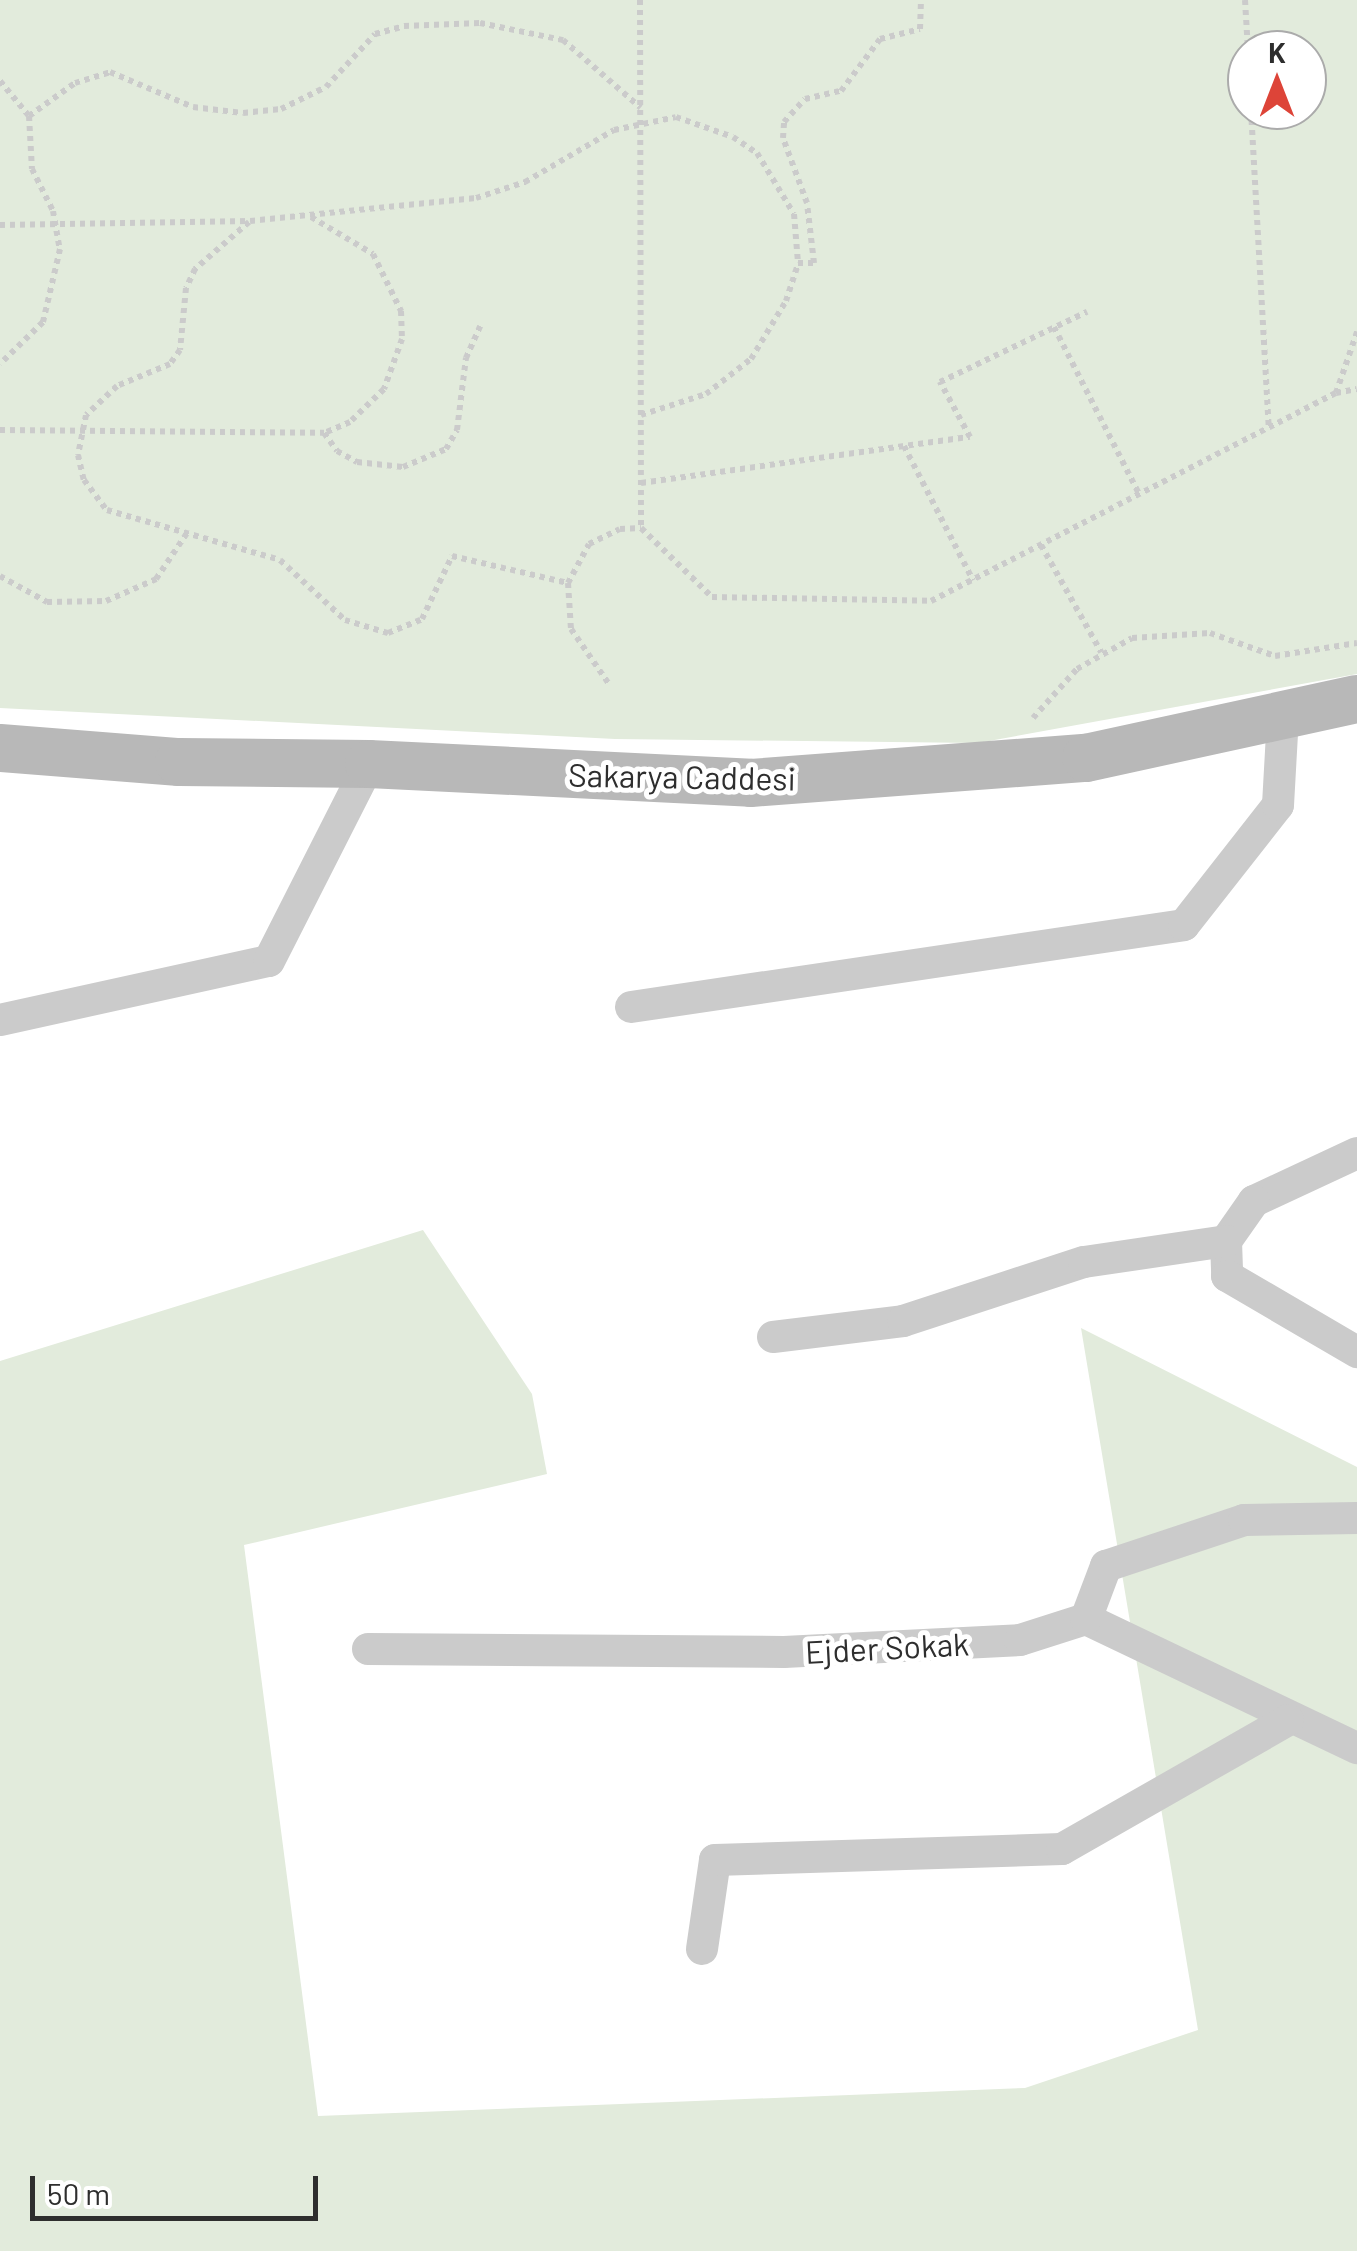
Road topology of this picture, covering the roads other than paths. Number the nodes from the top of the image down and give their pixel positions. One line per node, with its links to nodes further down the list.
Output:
1 (1357, 699): 2 (main road, Sakarya Caddesi)
2 (1283, 715): 4 (main road, Sakarya Caddesi); 5 (street)
3 (0, 748): 4 (main road, Sakarya Caddesi)
4 (370, 764): 6 (street)
5 (631, 1007)
6 (0, 1020)
7 (1357, 1152): 8 (street)
8 (1226, 1242): 9 (street); 10 (street)
9 (773, 1337)
10 (1357, 1352)
11 (1357, 1518): 12 (street)
12 (1086, 1620): 13 (street, Ejder Sokak); 14 (street)
13 (368, 1649)
14 (1288, 1720): 15 (street); 16 (street)
15 (1357, 1748)
16 (702, 1950)

